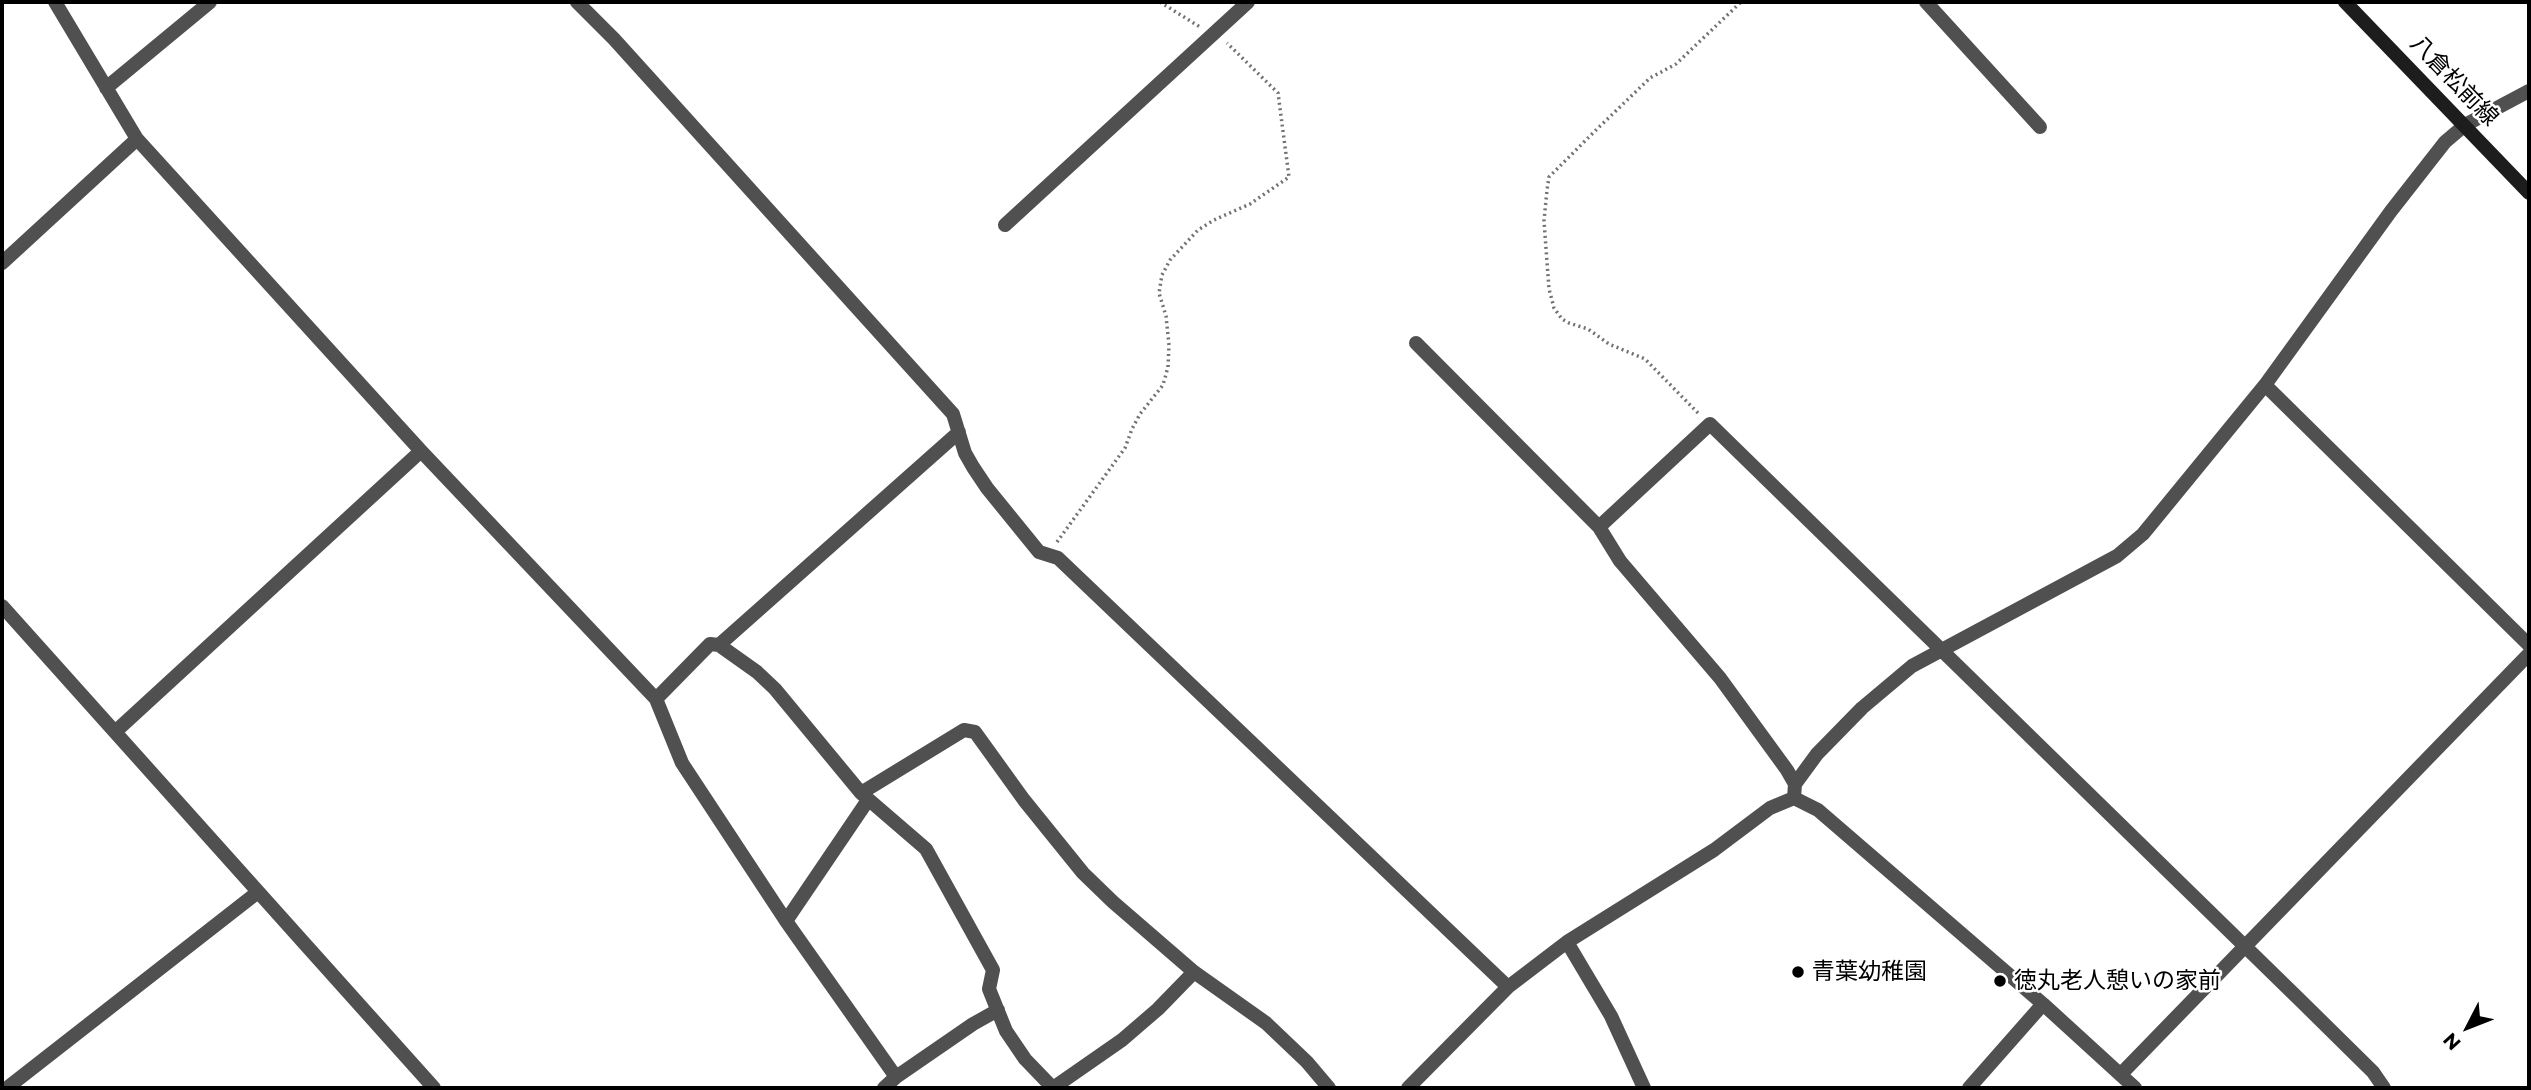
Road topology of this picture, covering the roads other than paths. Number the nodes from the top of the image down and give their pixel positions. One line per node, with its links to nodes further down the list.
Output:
1 (55, 2): 7 (street)
2 (210, 2): 7 (street)
3 (577, 2): 17 (street)
4 (1248, 2): 13 (street)
5 (1926, 2): 10 (street)
6 (2344, 2): 9 (main road, 八倉松前線)
7 (106, 88): 11 (street)
8 (2529, 91): 9 (street)
9 (2465, 125): 12 (main road, 八倉松前線); 16 (street)
10 (2040, 127)
11 (137, 139): 14 (street); 18 (street)
12 (2529, 193)
13 (1004, 225)
14 (2, 263)
15 (1416, 343): 19 (street)
16 (2265, 385): 22 (street); 23 (street)
17 (959, 432): 21 (street); 34 (street)
18 (421, 452): 25 (street); 26 (street)
19 (1599, 527): 23 (street); 27 (street)
20 (2, 606): 26 (street)
21 (719, 645): 25 (street); 28 (street)
22 (2529, 645)
23 (1941, 649): 27 (street); 32 (street)
24 (2529, 654): 32 (street)
25 (656, 698): 30 (street)
26 (115, 732): 29 (street)
27 (1795, 791): 31 (street); 35 (street)
28 (864, 797): 30 (street); 33 (street); 36 (street)
29 (258, 892): 39 (street); 40 (street)
30 (786, 921): 37 (street)
31 (1567, 942): 34 (street); 45 (street)
32 (2244, 945): 38 (street); 47 (street)
33 (1194, 972): 42 (street); 43 (street)
34 (1508, 987): 44 (street)
35 (2043, 1004): 38 (street); 46 (street)
36 (998, 1010): 37 (street); 42 (street)
37 (896, 1077): 41 (street)
38 (2127, 1083)
39 (7, 1088)
40 (434, 1088)
41 (884, 1088)
42 (1053, 1088)
43 (1329, 1088)
44 (1408, 1088)
45 (1644, 1088)
46 (1969, 1088)
47 (2384, 1088)

